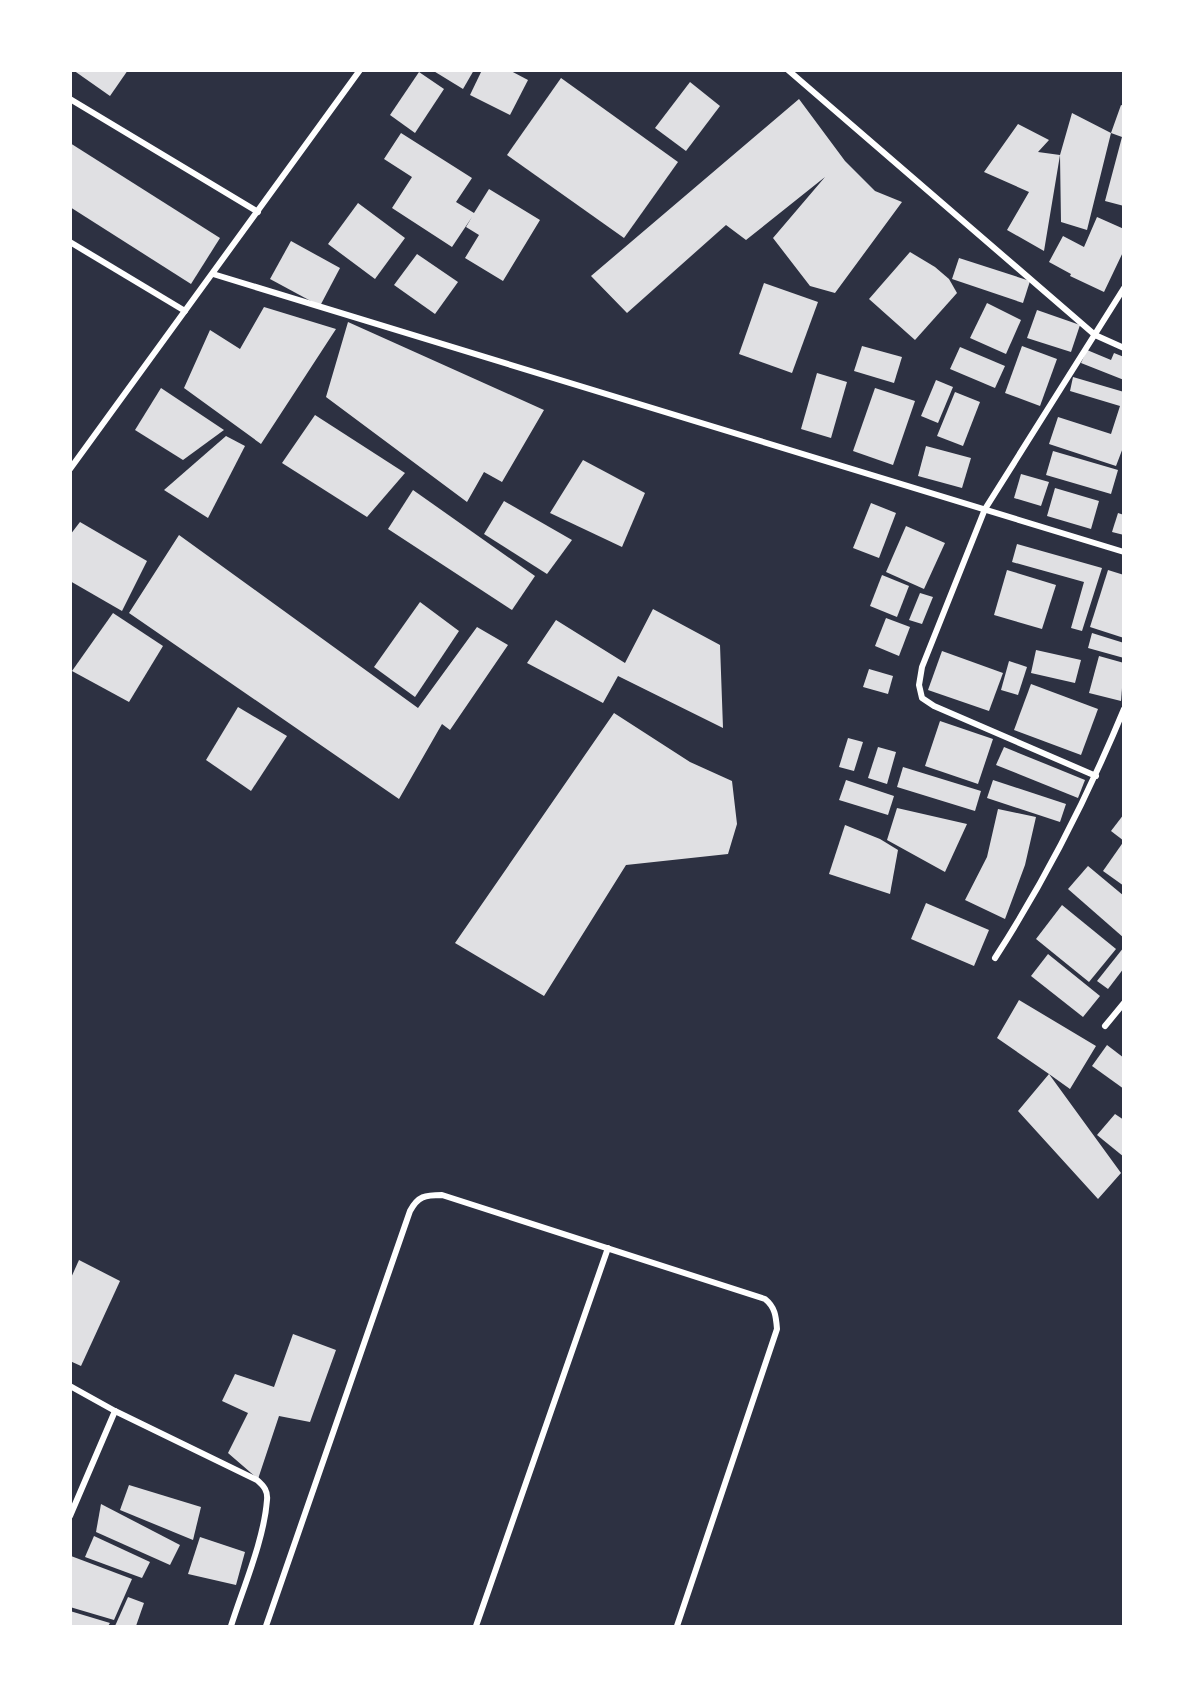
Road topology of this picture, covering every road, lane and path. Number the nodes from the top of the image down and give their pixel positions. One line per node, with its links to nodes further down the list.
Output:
1 (360, 70): 4 (street)
2 (788, 70): 9 (street)
3 (70, 99): 4 (street)
4 (258, 212): 6 (street)
5 (70, 242): 8 (street)
6 (213, 274): 8 (street); 12 (street)
7 (1124, 288): 9 (street)
8 (185, 311): 11 (street)
9 (1095, 335): 10 (street); 12 (street)
10 (1124, 348)
11 (70, 469)
12 (985, 509): 13 (street); 15 (street)
13 (1124, 552)
14 (1124, 709): 15 (street)
15 (1096, 776): 16 (street)
16 (995, 958)
17 (1124, 1003): 18 (street)
18 (1105, 1026)
19 (608, 1248): 24 (street); 25 (street); 26 (street)
20 (70, 1386): 21 (street)
21 (115, 1411): 22 (street); 23 (street)
22 (70, 1516)
23 (231, 1626)
24 (266, 1626)
25 (476, 1626)
26 (677, 1626)

